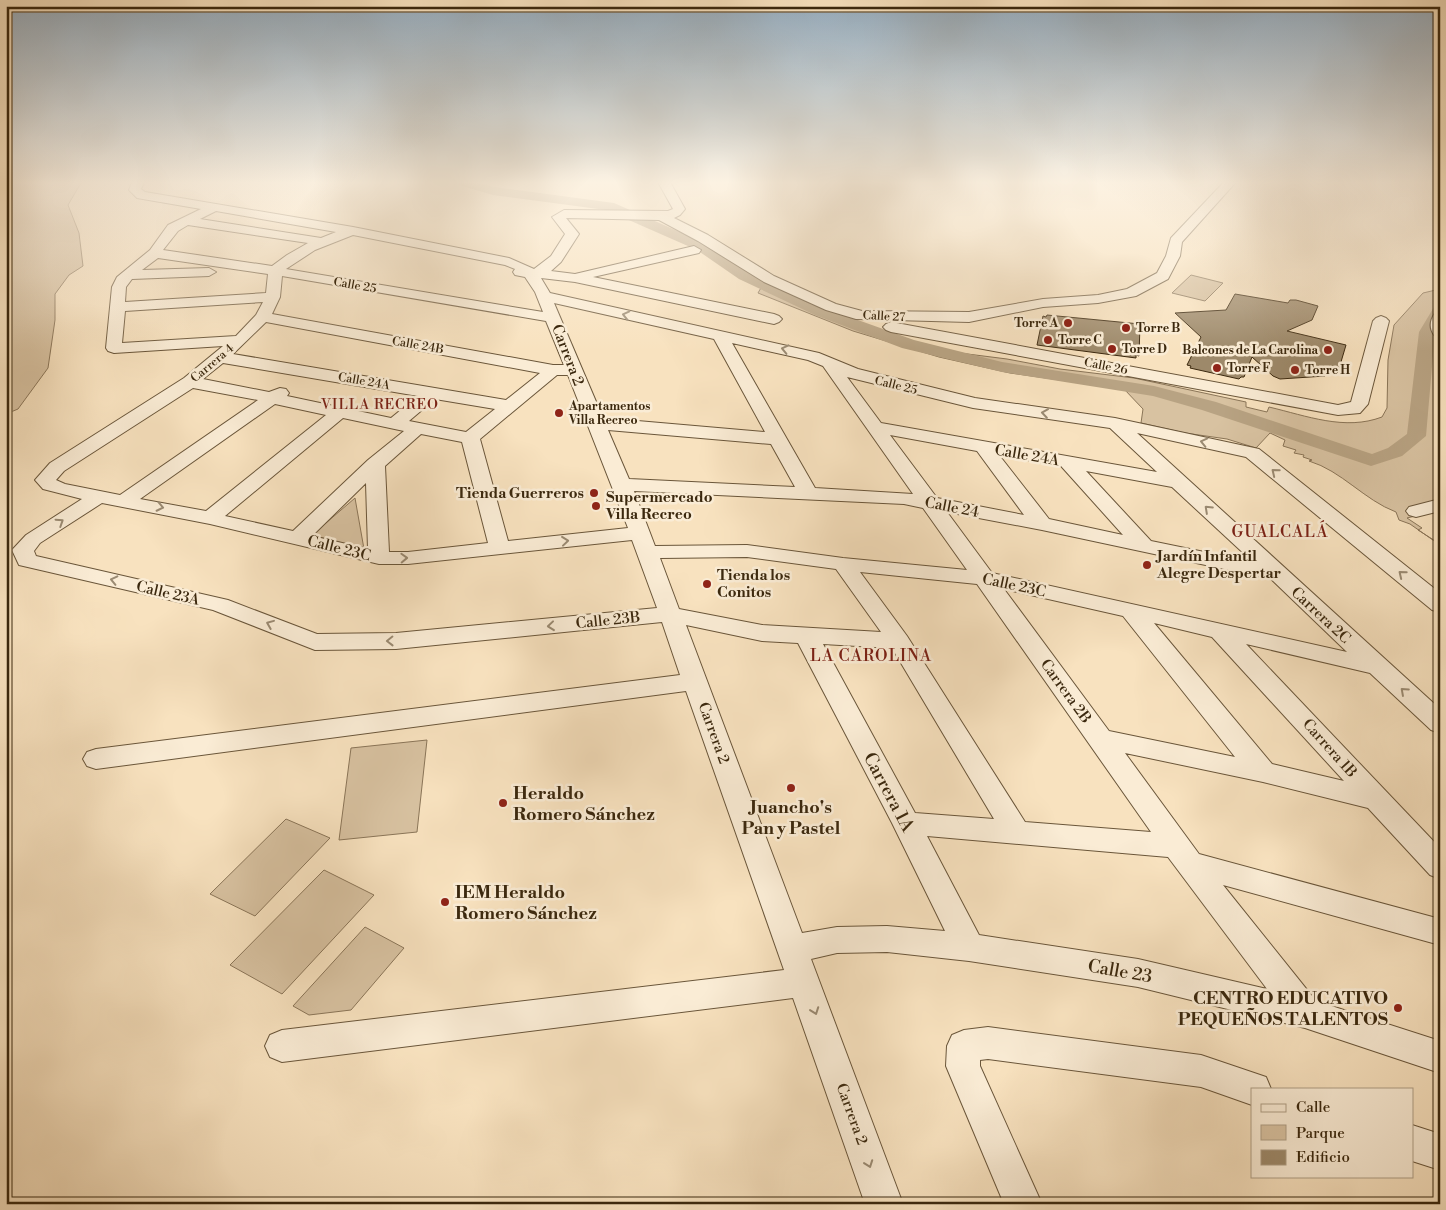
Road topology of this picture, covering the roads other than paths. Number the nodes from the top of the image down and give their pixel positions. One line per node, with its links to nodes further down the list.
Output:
1 (164, 238): 10 (street)
2 (302, 238): 8 (street)
3 (327, 238): 8 (street)
4 (390, 238): 13 (street)
5 (569, 238): 13 (street)
6 (702, 238): 19 (street, Calle 27)
7 (1178, 238): 19 (street, Calle 27)
8 (319, 241): 12 (street)
9 (694, 250): 15 (street)
10 (155, 254): 12 (street, Calle 25); 14 (street)
11 (406, 256): 13 (street)
12 (269, 271): 14 (street); 17 (street, Carrera 4); 22 (street, Calle 25)
13 (530, 272): 15 (street); 16 (street, Carrera 2)
14 (130, 275): 18 (street)
15 (575, 278): 23 (street)
16 (544, 296): 22 (street, Carrera 2); 26 (street, Calle 25, one-way to 16)
17 (273, 297): 18 (street); 21 (street, Carrera 4)
18 (117, 307): 27 (street)
19 (861, 316): 24 (street, Calle 26)
20 (1440, 316): 25 (street)
21 (263, 317): 27 (street, Carrera 4); 30 (street, Calle 24B)
22 (554, 318): 30 (street, Carrera 2)
23 (774, 319)
24 (1381, 320)
25 (1440, 332)
26 (720, 336): 29 (street, Calle 25, one-way to 26); 43 (street)
27 (240, 340): 28 (street, Carrera 4)
28 (219, 357): 31 (street, Calle 24A); 32 (street, Carrera 4)
29 (830, 365): 38 (street, Calle 25, one-way to 29); 40 (street, Carrera 2B)
30 (563, 370): 35 (street); 37 (street, Carrera 2)
31 (309, 372): 33 (street, Calle 24A); 34 (street)
32 (190, 382): 34 (street); 47 (street, Carrera 4)
33 (431, 393): 35 (street, Calle 24A); 39 (street)
34 (275, 398): 36 (street); 52 (street)
35 (509, 406): 42 (street)
36 (340, 412): 39 (street); 56 (street)
37 (595, 423): 43 (street); 49 (street, Carrera 2)
38 (1115, 423): 48 (street, Carrera 2C); 66 (street, Calle 25, one-way to 38)
39 (396, 424): 41 (street)
40 (874, 427): 44 (street, Calle 24A); 53 (street, Carrera 2B)
41 (417, 429): 42 (street); 46 (street)
42 (470, 438): 61 (street)
43 (779, 439): 50 (street)
44 (983, 447): 45 (street, Calle 24A); 57 (street)
45 (1068, 463): 48 (street, Calle 24A); 60 (street)
46 (375, 464): 58 (street); 62 (street)
47 (45, 480): 51 (street, Calle 23C)
48 (1179, 482): 64 (street, Carrera 2C, one-way to 48)
49 (622, 485): 50 (street, Calle 24); 59 (street, Carrera 2)
50 (808, 493): 53 (street, Calle 24)
51 (100, 496): 52 (street, Calle 23C); 71 (street, Calle 23A, one-way to 51)
52 (125, 500): 56 (street, Calle 23C, one-way to 56)
53 (929, 502): 57 (street, Calle 24); 65 (street, Carrera 2B)
54 (1440, 505): 55 (street)
55 (1416, 511)
56 (210, 518): 58 (street, Calle 23C)
57 (1042, 524): 60 (street, Calle 24)
58 (298, 538): 62 (street, Calle 23C)
59 (642, 542): 61 (street, Calle 23C, one-way to 59); 63 (street, Calle 23C); 68 (street, Carrera 2)
60 (1145, 547): 64 (street, Calle 24)
61 (500, 548): 62 (street, Calle 23C, one-way to 61)
62 (379, 558)
63 (843, 564): 65 (street, Calle 23C); 72 (street)
64 (1276, 574): 73 (street, Carrera 2C)
65 (984, 578): 67 (street, Calle 23C); 76 (street, Carrera 2B)
66 (1440, 604)
67 (1131, 611): 69 (street, Calle 23C); 78 (street)
68 (670, 614): 70 (street, Calle 23B); 71 (street, Calle 23B, one-way to 71); 74 (street, Carrera 2)
69 (1220, 630): 73 (street, Calle 23C); 79 (street, Carrera 1B)
70 (807, 637): 72 (street, Calle 23B); 80 (street, Carrera 1A)
71 (315, 642)
72 (899, 642): 81 (street)
73 (1376, 666): 75 (street, Carrera 2C, one-way to 73)
74 (695, 681): 77 (street); 86 (street, Carrera 2)
75 (1440, 724)
76 (1101, 739): 78 (street); 82 (street, Carrera 2B)
77 (96, 759)
78 (1263, 772): 79 (street)
79 (1376, 799): 83 (street, Carrera 1B)
80 (906, 822): 81 (street); 85 (street, Carrera 1A)
81 (1016, 832): 82 (street)
82 (1183, 855): 84 (street); 88 (street, Carrera 2B)
83 (1440, 867)
84 (1440, 932)
85 (968, 947): 86 (street, Calle 23); 88 (street, Calle 23)
86 (792, 949): 87 (street, Carrera 2)
87 (804, 982): 89 (street); 94 (street, Carrera 2, one-way to 94)
88 (1305, 1013): 90 (street, Calle 23)
89 (282, 1046)
90 (1440, 1057)
91 (1251, 1088): 95 (street)
92 (1414, 1143): 93 (street)
93 (1440, 1152)
94 (884, 1204)
95 (1023, 1204)

